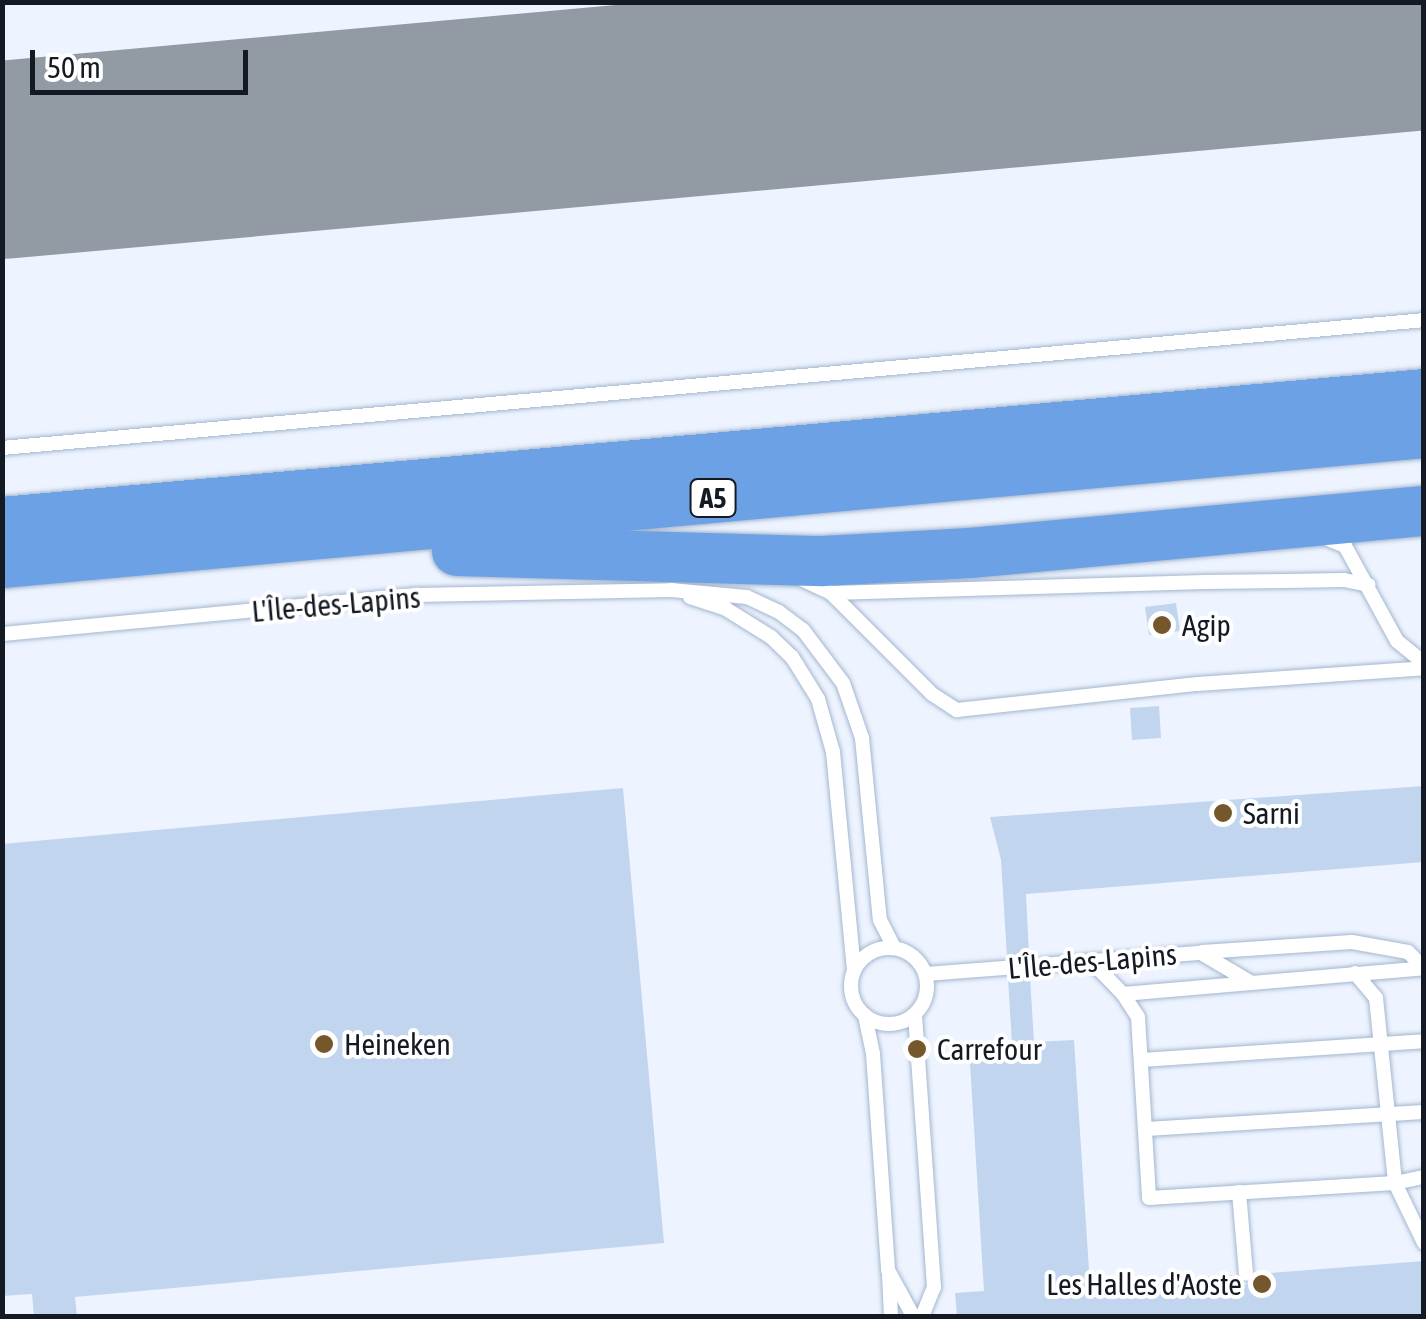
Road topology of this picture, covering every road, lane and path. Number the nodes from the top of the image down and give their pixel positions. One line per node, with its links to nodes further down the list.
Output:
1 (1424, 320): 4 (lane)
2 (1424, 394): 6 (highway, A5)
3 (1424, 433): 9 (highway, A5)
4 (2, 448)
5 (1424, 512): 7 (highway, A5)
6 (2, 522)
7 (1236, 528): 8 (highway, A5); 10 (lane)
8 (764, 561): 9 (highway, A5); 12 (lane)
9 (2, 565)
10 (1370, 585): 12 (lane); 14 (lane)
11 (670, 590): 13 (lane, L'Île-des-Lapins); 15 (lane, L'Île-des-Lapins); 19 (lane, L'Île-des-Lapins)
12 (831, 593): 14 (lane)
13 (2, 634)
14 (1424, 665)
15 (894, 947): 19 (lane); 21 (lane)
16 (1202, 952): 17 (lane, L'Île-des-Lapins); 18 (lane); 22 (lane, L'Île-des-Lapins)
17 (1092, 962): 21 (lane, L'Île-des-Lapins); 23 (lane)
18 (1424, 968): 20 (lane)
19 (854, 970): 25 (lane, L'Île-des-Lapins)
20 (1354, 973): 22 (lane); 27 (lane)
21 (926, 974): 24 (lane)
22 (1250, 982): 23 (lane)
23 (1123, 994): 28 (lane)
24 (914, 1015): 25 (lane); 40 (lane)
25 (865, 1016): 36 (lane, L'Île-des-Lapins)
26 (1424, 1041): 27 (lane)
27 (1383, 1044): 28 (lane); 30 (lane)
28 (1141, 1060): 31 (lane)
29 (1424, 1112): 30 (lane)
30 (1389, 1114): 31 (lane); 33 (lane)
31 (1145, 1130): 34 (lane)
32 (1424, 1177): 33 (lane)
33 (1395, 1183): 34 (lane); 35 (lane)
34 (1239, 1192): 37 (lane)
35 (1424, 1243)
36 (888, 1270): 38 (lane, L'Île-des-Lapins); 39 (lane)
37 (1246, 1274)
38 (891, 1316)
39 (913, 1316)
40 (922, 1316)

